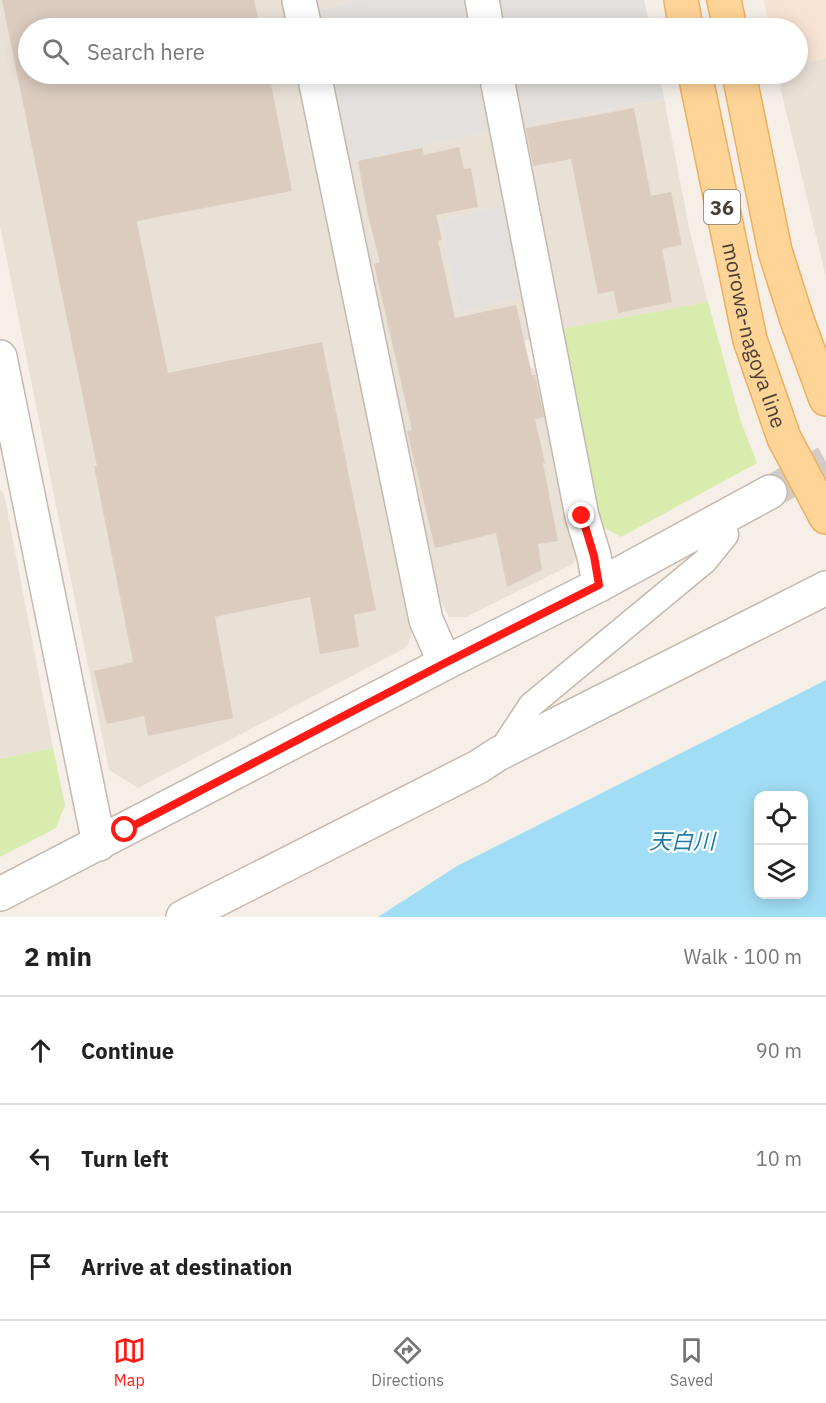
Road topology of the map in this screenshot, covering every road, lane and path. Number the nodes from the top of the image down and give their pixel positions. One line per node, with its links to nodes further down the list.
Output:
1 (299, 0): 5 (street)
2 (482, 0): 6 (street)
3 (681, 0): 7 (main road)
4 (724, 0): 8 (main road)
5 (303, 18)
6 (486, 18)
7 (684, 18)
8 (728, 18)
9 (316, 84): 21 (street)
10 (498, 84): 19 (street)
11 (697, 84): 18 (main road, morowa-nagoya line / 36)
12 (741, 84): 14 (main road, morowa-nagoya line / 36)
13 (0, 357): 15 (street)
14 (826, 399)
15 (9, 456): 23 (street)
16 (770, 492): 17 (street)
17 (722, 517): 19 (street); 22 (lane)
18 (826, 517)
19 (599, 585): 21 (street)
20 (826, 588): 22 (street)
21 (445, 663): 23 (street)
22 (498, 754): 25 (street)
23 (99, 844): 24 (street)
24 (0, 894)
25 (183, 917)

